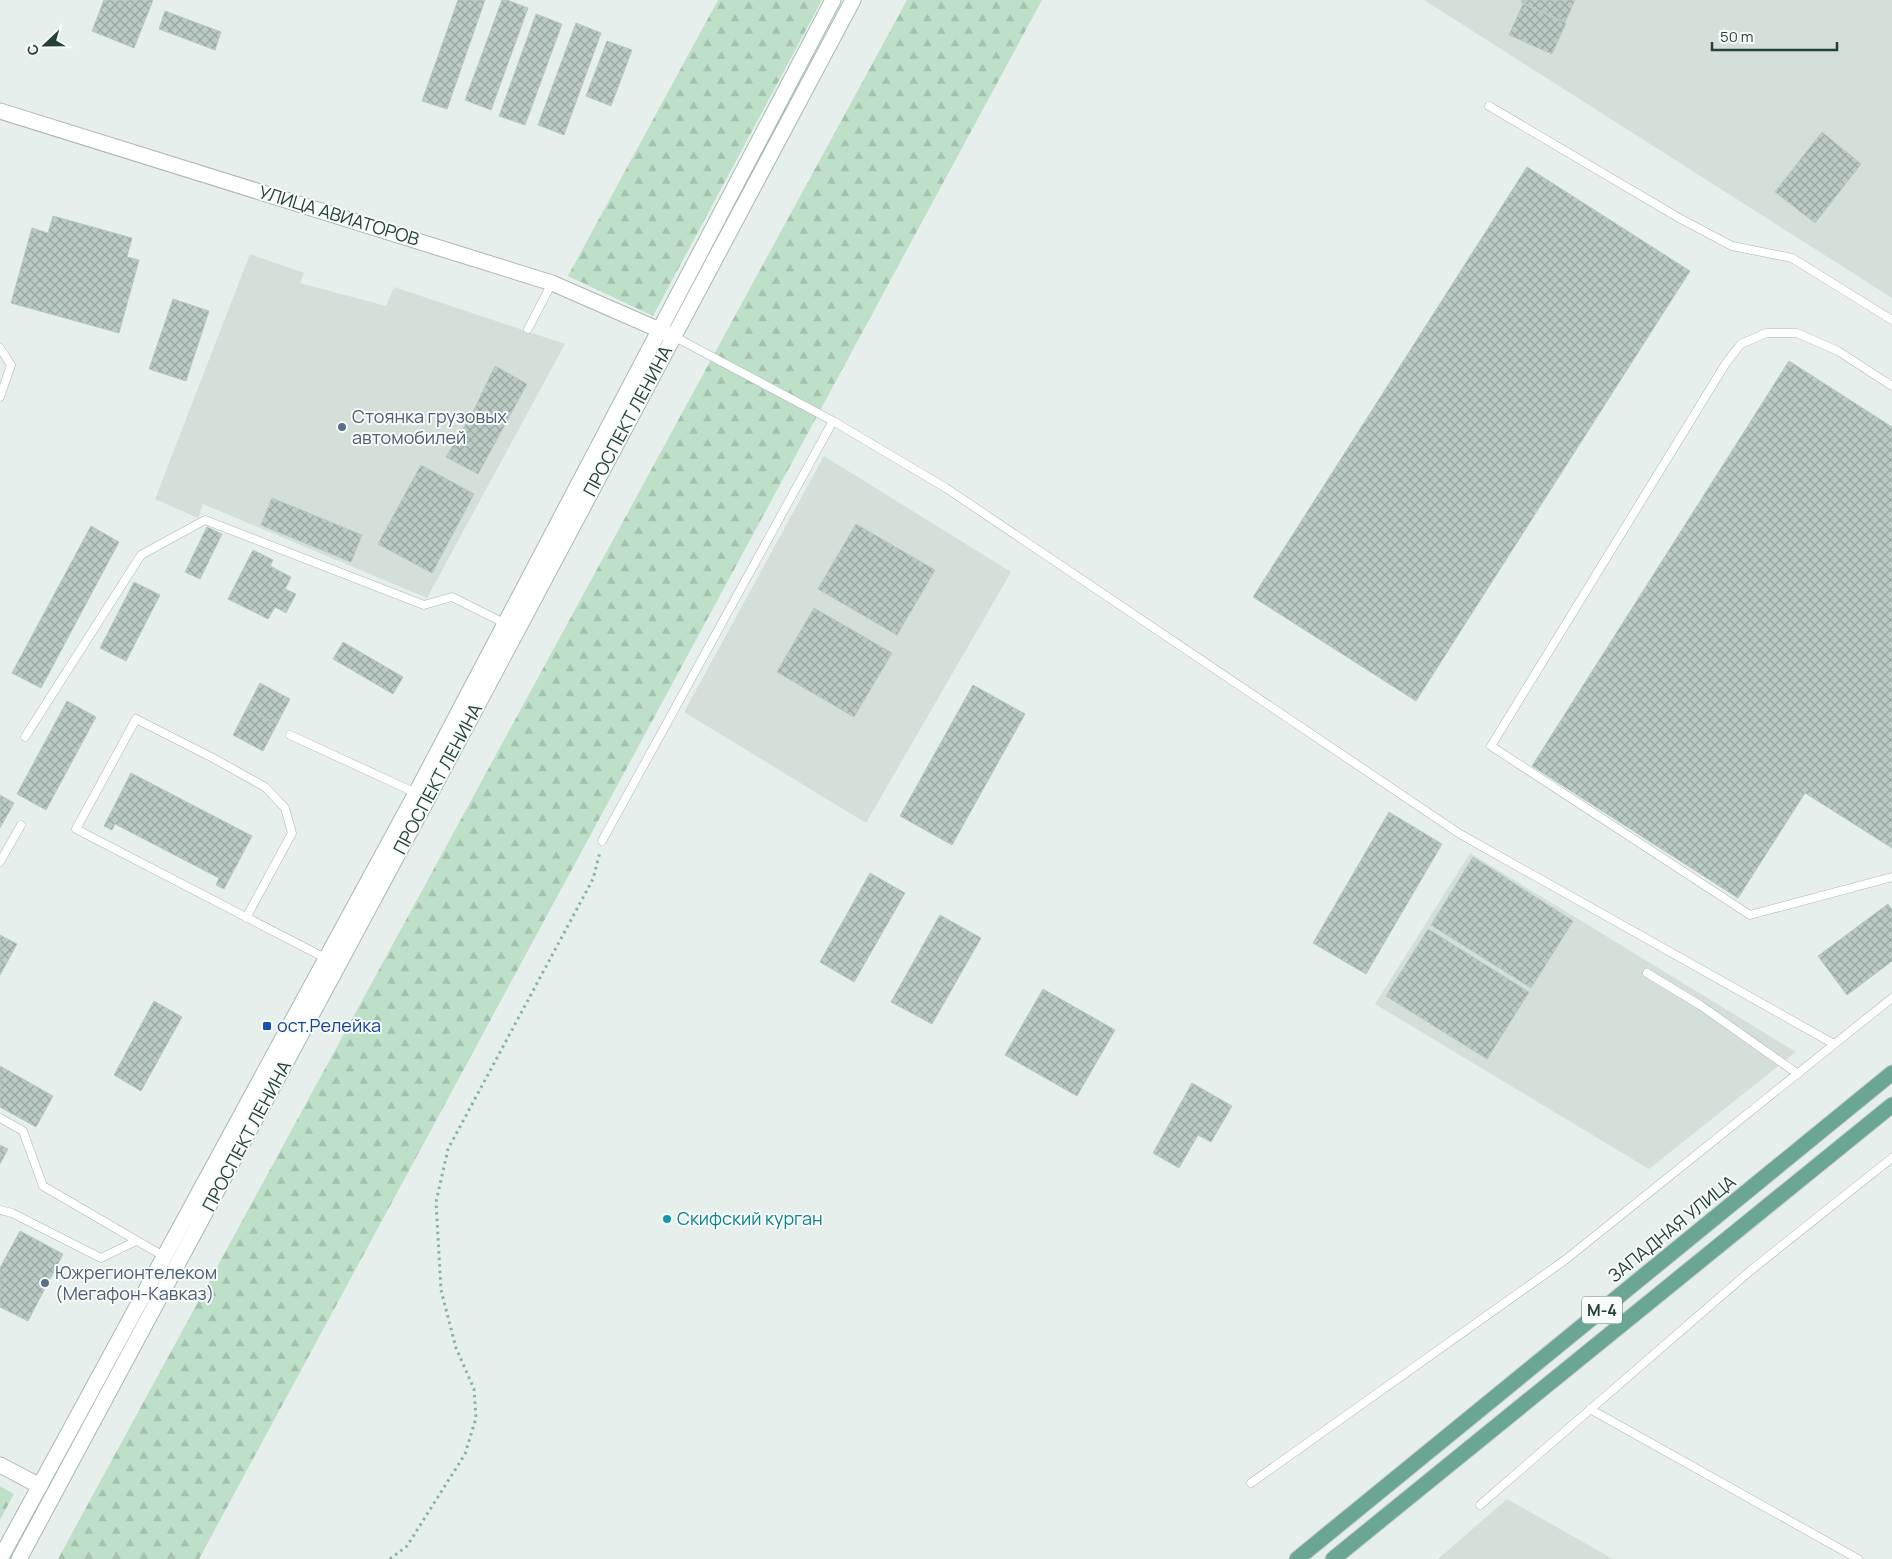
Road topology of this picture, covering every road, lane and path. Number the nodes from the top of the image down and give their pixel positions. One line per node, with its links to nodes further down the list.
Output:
1 (833, 0): 8 (main road, ПРОСПЕКТ ЛЕНИНА)
2 (852, 0): 8 (main road, ПРОСПЕКТ ЛЕНИНА)
3 (1489, 106): 6 (lane)
4 (0, 111): 5 (main road, УЛИЦА АВИАТОРОВ)
5 (552, 283): 7 (lane); 8 (main road, УЛИЦА АВИАТОРОВ)
6 (1892, 320)
7 (528, 329)
8 (666, 333): 12 (lane); 13 (main road, ПРОСПЕКТ ЛЕНИНА); 40 (main road, ПРОСПЕКТ ЛЕНИНА)
9 (0, 348): 11 (lane)
10 (1892, 386): 20 (lane)
11 (0, 397)
12 (833, 421): 18 (lane); 25 (lane)
13 (506, 624): 15 (lane); 16 (main road, ПРОСПЕКТ ЛЕНИНА)
14 (290, 735): 16 (lane)
15 (25, 737)
16 (416, 793): 22 (main road, ПРОСПЕКТ ЛЕНИНА)
17 (21, 825): 19 (lane)
18 (602, 841): 42 (path)
19 (0, 862)
20 (1892, 877)
21 (246, 918): 21 (lane); 22 (lane)
22 (327, 959): 33 (main road, ПРОСПЕКТ ЛЕНИНА)
23 (1647, 974): 27 (lane)
24 (1892, 998): 25 (lane)
25 (1834, 1044): 27 (lane)
26 (1892, 1073): 39 (main road, ЗАПАДНАЯ УЛИЦА / М-4)
27 (1798, 1074): 36 (lane)
28 (1892, 1105): 45 (main road, М-4)
29 (0, 1118): 32 (lane)
30 (1892, 1158): 34 (lane)
31 (0, 1210): 32 (lane)
32 (136, 1241): 33 (lane)
33 (165, 1257): 37 (main road, ПРОСПЕКТ ЛЕНИНА)
34 (1590, 1409): 38 (lane); 46 (lane)
35 (0, 1465): 37 (main road)
36 (1250, 1483)
37 (40, 1486): 41 (main road, ПРОСПЕКТ ЛЕНИНА)
38 (1480, 1505)
39 (1313, 1546): 43 (main road, М-4); 44 (main road)
40 (20, 1557)
41 (0, 1559)
42 (390, 1559)
43 (1297, 1559)
44 (1301, 1559)
45 (1333, 1559)
46 (1858, 1559)

